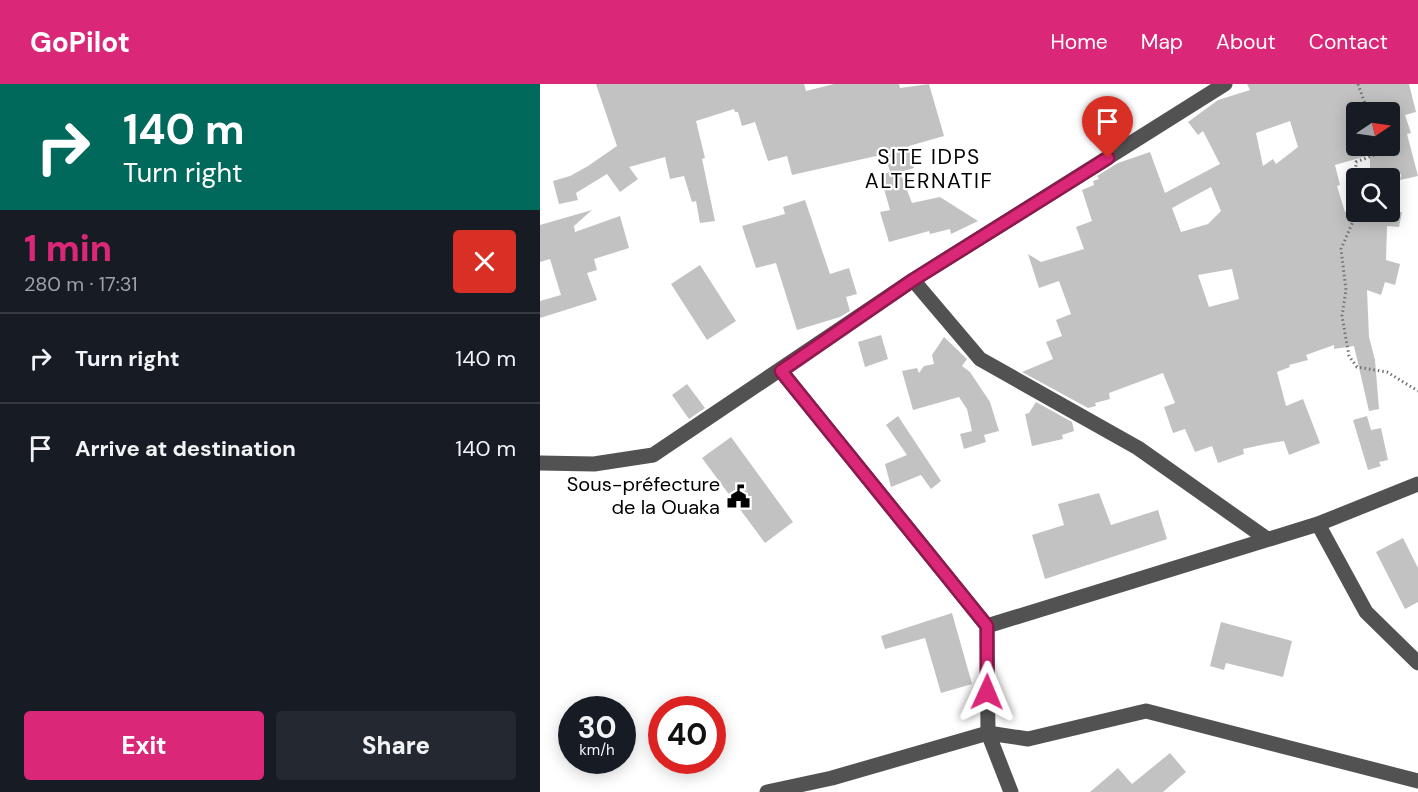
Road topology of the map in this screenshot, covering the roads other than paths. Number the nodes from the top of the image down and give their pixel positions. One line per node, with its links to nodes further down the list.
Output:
1 (1225, 84): 2 (street)
2 (913, 280): 3 (street); 7 (street)
3 (781, 371): 4 (street); 8 (street)
4 (540, 463)
5 (1418, 484): 6 (street)
6 (1318, 524): 7 (street); 9 (street)
7 (1267, 539): 8 (street)
8 (987, 626): 10 (street)
9 (1418, 663)
10 (988, 733): 11 (street); 12 (street); 13 (street)
11 (1418, 781)
12 (767, 792)
13 (1011, 792)

